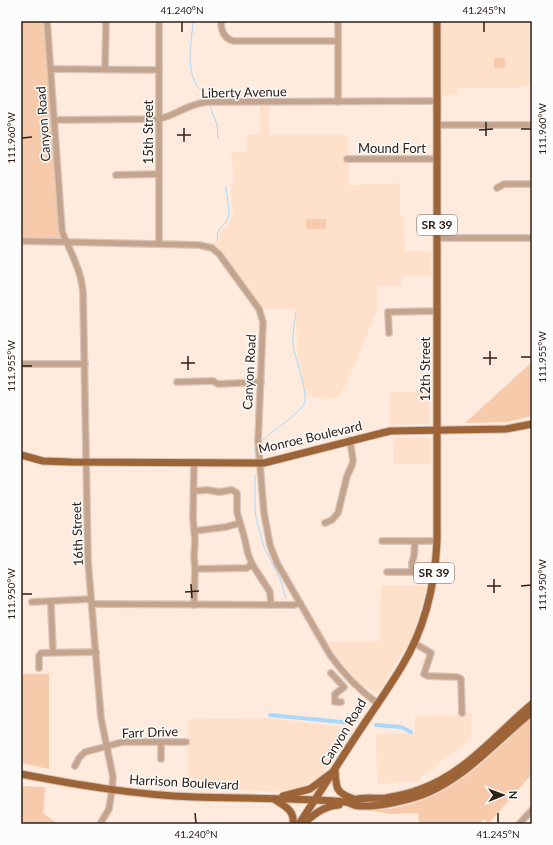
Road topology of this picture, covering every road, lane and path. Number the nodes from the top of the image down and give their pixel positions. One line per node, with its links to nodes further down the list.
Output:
1 (47, 21): 8 (street, Canyon Road)
2 (106, 21): 9 (street)
3 (159, 21): 10 (street, 15th Street)
4 (221, 21): 7 (street)
5 (338, 21): 7 (street)
6 (437, 21): 11 (main road, 12th Street / SR 39)
7 (338, 41): 12 (street)
8 (51, 69): 9 (street); 14 (street, Canyon Road)
9 (106, 70): 10 (street)
10 (159, 70): 13 (street, 15th Street)
11 (437, 101): 12 (street, Liberty Avenue); 15 (main road, 12th Street / SR 39)
12 (338, 102): 13 (street, Liberty Avenue)
13 (159, 119): 14 (street, Liberty Avenue); 19 (street, 15th Street)
14 (55, 120): 26 (street, Canyon Road)
15 (437, 125): 16 (street); 18 (main road, 12th Street / SR 39)
16 (532, 125)
17 (347, 159): 18 (street, Mound Fort)
18 (437, 159): 23 (main road, 12th Street / SR 39)
19 (159, 174): 20 (street); 27 (street, 15th Street)
20 (116, 175)
21 (532, 184): 22 (street)
22 (497, 188)
23 (437, 238): 24 (street); 28 (main road, 12th Street / SR 39)
24 (532, 238)
25 (21, 241): 26 (street)
26 (66, 241): 27 (street, Canyon Road); 31 (street, 16th Street)
27 (159, 244): 33 (street, Canyon Road)
28 (437, 312): 29 (street); 35 (main road, 12th Street / SR 39)
29 (389, 333)
30 (21, 364): 31 (street)
31 (84, 364): 38 (street, 16th Street)
32 (177, 382): 33 (street)
33 (261, 382): 40 (street, Canyon Road)
34 (532, 424): 35 (main road, Monroe Boulevard)
35 (437, 430): 36 (main road, Monroe Boulevard); 47 (main road, 12th Street / SR 39)
36 (350, 440): 40 (main road, Monroe Boulevard); 43 (street)
37 (21, 455): 38 (main road, Monroe Boulevard)
38 (86, 462): 39 (main road, Monroe Boulevard); 52 (street, 16th Street)
39 (194, 462): 40 (main road, Monroe Boulevard); 41 (street)
40 (260, 462): 53 (street, Canyon Road)
41 (194, 491): 42 (street); 44 (street)
42 (240, 523): 44 (street); 48 (street)
43 (325, 523)
44 (194, 531): 49 (street)
45 (382, 540): 46 (street)
46 (414, 541): 47 (street); 50 (street)
47 (437, 541): 57 (main road, 12th Street / SR 39)
48 (252, 564): 49 (street); 55 (street)
49 (195, 569): 54 (street)
50 (387, 572)
51 (32, 602): 52 (street)
52 (92, 602): 54 (street); 59 (street, 16th Street)
53 (300, 603): 55 (street); 63 (street, Canyon Road)
54 (194, 605): 55 (street)
55 (271, 605)
56 (51, 606): 58 (street)
57 (414, 644): 63 (main road, 12th Street / SR 39); 66 (street)
58 (53, 652): 59 (street); 60 (street)
59 (96, 652): 69 (street, 16th Street)
60 (39, 668)
61 (331, 673): 62 (street)
62 (340, 702)
63 (377, 703): 72 (main road, Canyon Road / SR 39)
64 (532, 704): 77 (main road, Harrison Boulevard)
65 (532, 712): 77 (main road, Harrison Boulevard)
66 (462, 713)
67 (161, 742): 68 (street, Farr Drive); 69 (street, Farr Drive); 70 (street)
68 (186, 742)
69 (107, 746): 71 (street, Farr Drive); 74 (street, 16th Street)
70 (161, 759)
71 (75, 766)
72 (335, 770): 75 (main road); 76 (main road, Canyon Road / SR 39); 77 (main road)
73 (21, 774): 74 (main road, Harrison Boulevard)
74 (112, 789): 75 (main road, Harrison Boulevard); 79 (street, 16th Street)
75 (272, 798): 76 (main road, Harrison Boulevard); 80 (main road)
76 (315, 801): 77 (main road, Harrison Boulevard); 81 (main road, Canyon Road / SR 39)
77 (352, 802): 82 (main road)
78 (532, 810): 83 (street)
79 (100, 824)
80 (293, 824)
81 (299, 824)
82 (303, 824)
83 (519, 824)

